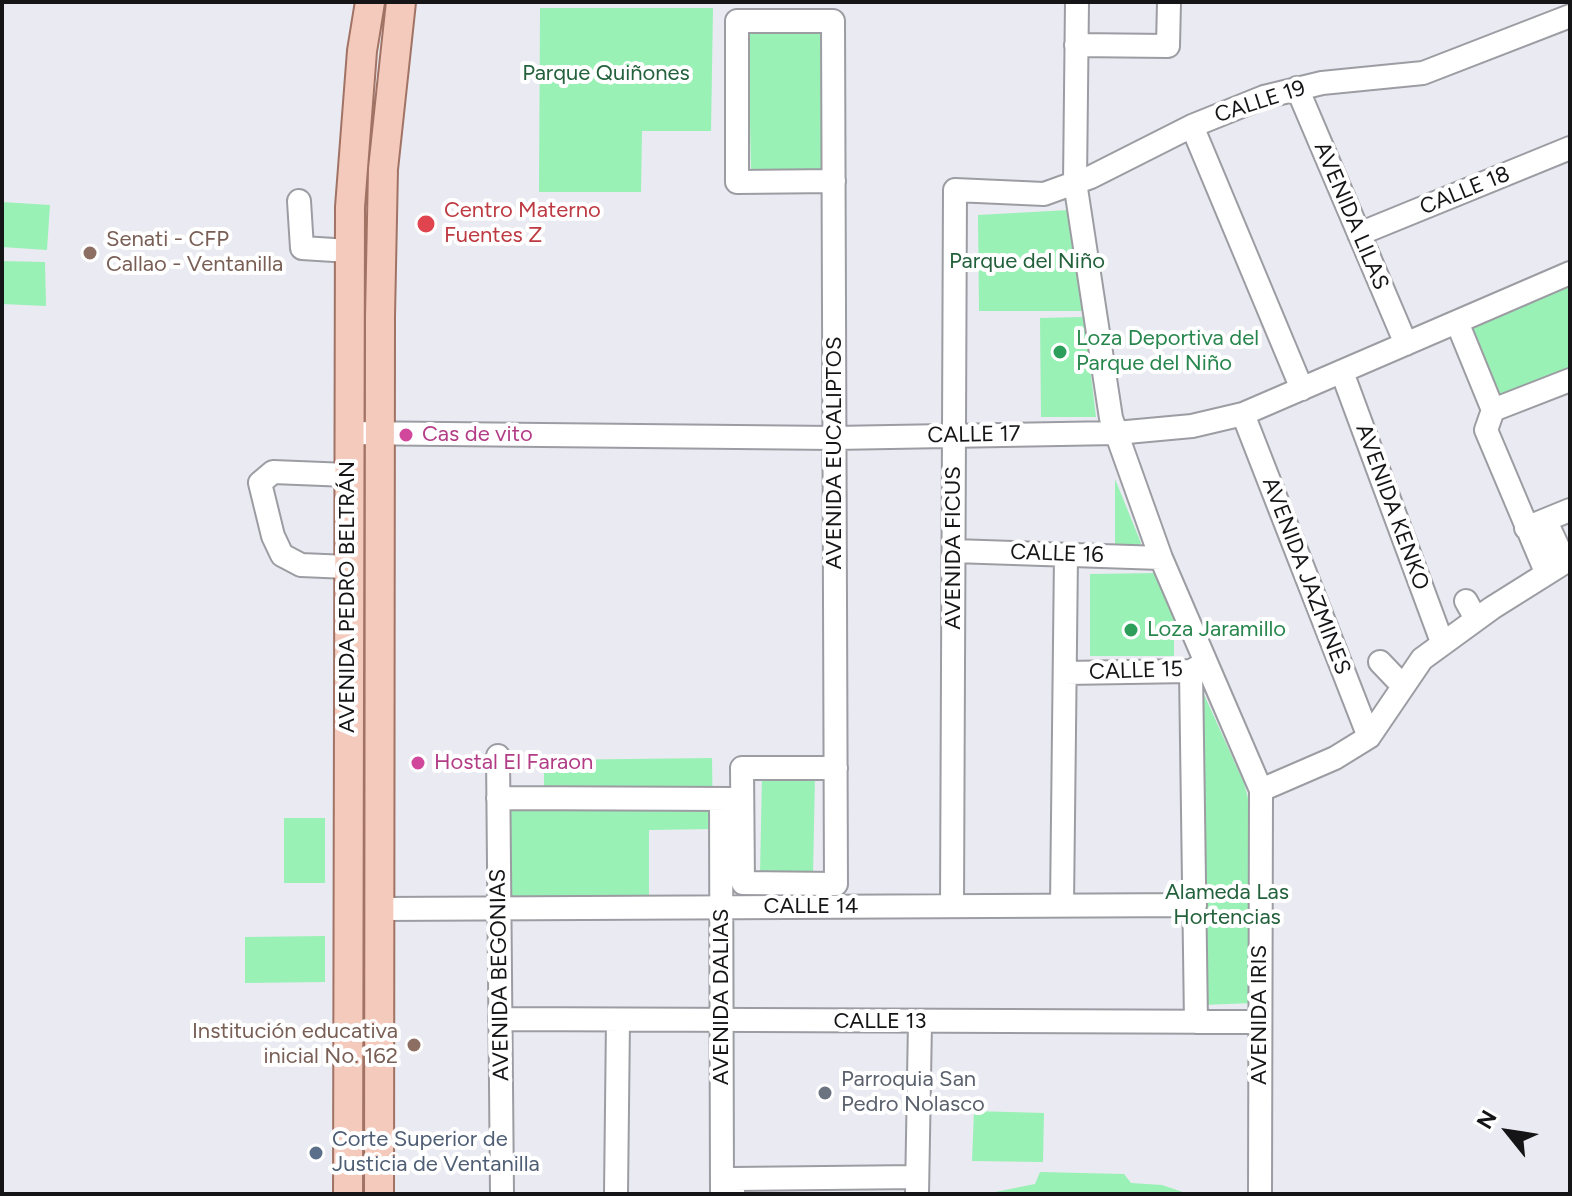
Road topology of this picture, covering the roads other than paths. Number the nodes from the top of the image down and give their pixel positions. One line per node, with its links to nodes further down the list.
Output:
1 (370, 2): 6 (main road, AVENIDA PEDRO BELTRÁN)
2 (401, 2): 7 (main road, AVENIDA PEDRO BELTRÁN)
3 (1077, 2): 8 (street, AVENIDA IRIS)
4 (1169, 2): 8 (street)
5 (1570, 16): 9 (street, CALLE 19)
6 (364, 37): 7 (street); 17 (main road, AVENIDA PEDRO BELTRÁN)
7 (396, 39): 27 (main road, AVENIDA PEDRO BELTRÁN)
8 (1076, 45): 13 (street, AVENIDA IRIS)
9 (1297, 88): 10 (street, CALLE 19); 16 (street, AVENIDA LILAS)
10 (1192, 126): 13 (street, CALLE 19); 23 (street)
11 (1570, 148): 16 (street, CALLE 18)
12 (834, 181): 12 (street, AVENIDA EUCALIPTOS); 30 (street, AVENIDA EUCALIPTOS)
13 (1075, 182): 14 (street, CALLE 19); 28 (street, AVENIDA IRIS)
14 (955, 190): 29 (street, AVENIDA FICUS)
15 (299, 201): 17 (street)
16 (1359, 234): 20 (street, AVENIDA LILAS)
17 (350, 251): 26 (main road, AVENIDA PEDRO BELTRÁN)
18 (1570, 273): 19 (street, CALLE 17)
19 (1457, 322): 20 (street, CALLE 17); 24 (street)
20 (1406, 344): 21 (street, CALLE 17)
21 (1342, 372): 23 (street, CALLE 17); 40 (street, AVENIDA KENKO)
22 (1570, 380): 24 (street)
23 (1302, 389): 25 (street, CALLE 17)
24 (1493, 410): 33 (street)
25 (1243, 414): 28 (street, CALLE 17); 45 (street, AVENIDA JAZMINES)
26 (348, 433): 27 (street, CALLE 17); 31 (main road, AVENIDA PEDRO BELTRÁN)
27 (378, 433): 30 (street, CALLE 17); 57 (main road, AVENIDA PEDRO BELTRÁN)
28 (1116, 433): 29 (street, CALLE 17); 37 (street, AVENIDA IRIS)
29 (954, 435): 30 (street, CALLE 17); 35 (street, AVENIDA FICUS)
30 (834, 438): 47 (street, AVENIDA EUCALIPTOS)
31 (348, 475): 39 (main road, AVENIDA PEDRO BELTRÁN); 39 (street)
32 (1570, 510): 33 (street)
33 (1526, 528): 38 (street)
34 (1550, 530): 38 (street)
35 (954, 551): 36 (street, CALLE 16); 54 (street, AVENIDA FICUS)
36 (1066, 555): 37 (street, CALLE 16); 43 (street)
37 (1161, 558): 42 (street, AVENIDA IRIS)
38 (1560, 564): 40 (street)
39 (348, 567): 64 (main road, AVENIDA PEDRO BELTRÁN)
40 (1442, 642): 44 (street)
41 (1380, 662): 44 (street)
42 (1199, 667): 43 (street, CALLE 15); 48 (street, AVENIDA IRIS); 53 (street)
43 (1065, 673): 52 (street)
44 (1402, 685): 45 (street)
45 (1369, 737): 48 (street)
46 (498, 756): 49 (street, AVENIDA BEGONIAS)
47 (836, 768): 50 (street); 51 (street, AVENIDA EUCALIPTOS)
48 (1261, 790): 63 (street, AVENIDA IRIS)
49 (498, 798): 50 (street); 56 (street, AVENIDA BEGONIAS)
50 (731, 799): 51 (street, CALLE 14); 55 (street, AVENIDA DALIAS)
51 (836, 884)
52 (1062, 905): 53 (street, CALLE 14); 54 (street, CALLE 14)
53 (1195, 905): 62 (street)
54 (952, 906): 55 (street, CALLE 14)
55 (722, 907): 56 (street, CALLE 14); 60 (street, AVENIDA DALIAS)
56 (499, 908): 57 (street, CALLE 14); 58 (street, AVENIDA BEGONIAS)
57 (380, 909): 65 (main road, AVENIDA PEDRO BELTRÁN)
58 (500, 1019): 59 (street, CALLE 13); 69 (street, AVENIDA BEGONIAS)
59 (618, 1020): 60 (street, CALLE 13); 70 (street)
60 (722, 1022): 61 (street, CALLE 13); 71 (street, AVENIDA DALIAS)
61 (920, 1022): 62 (street, CALLE 13); 66 (street)
62 (1196, 1022): 63 (street, CALLE 13)
63 (1260, 1022): 73 (street, AVENIDA IRIS)
64 (348, 1099): 65 (main road); 67 (main road, AVENIDA PEDRO BELTRÁN)
65 (379, 1099): 68 (main road, AVENIDA PEDRO BELTRÁN)
66 (917, 1186): 72 (street)
67 (348, 1194)
68 (379, 1194)
69 (502, 1194)
70 (616, 1194)
71 (722, 1194)
72 (733, 1194)
73 (1260, 1194)

